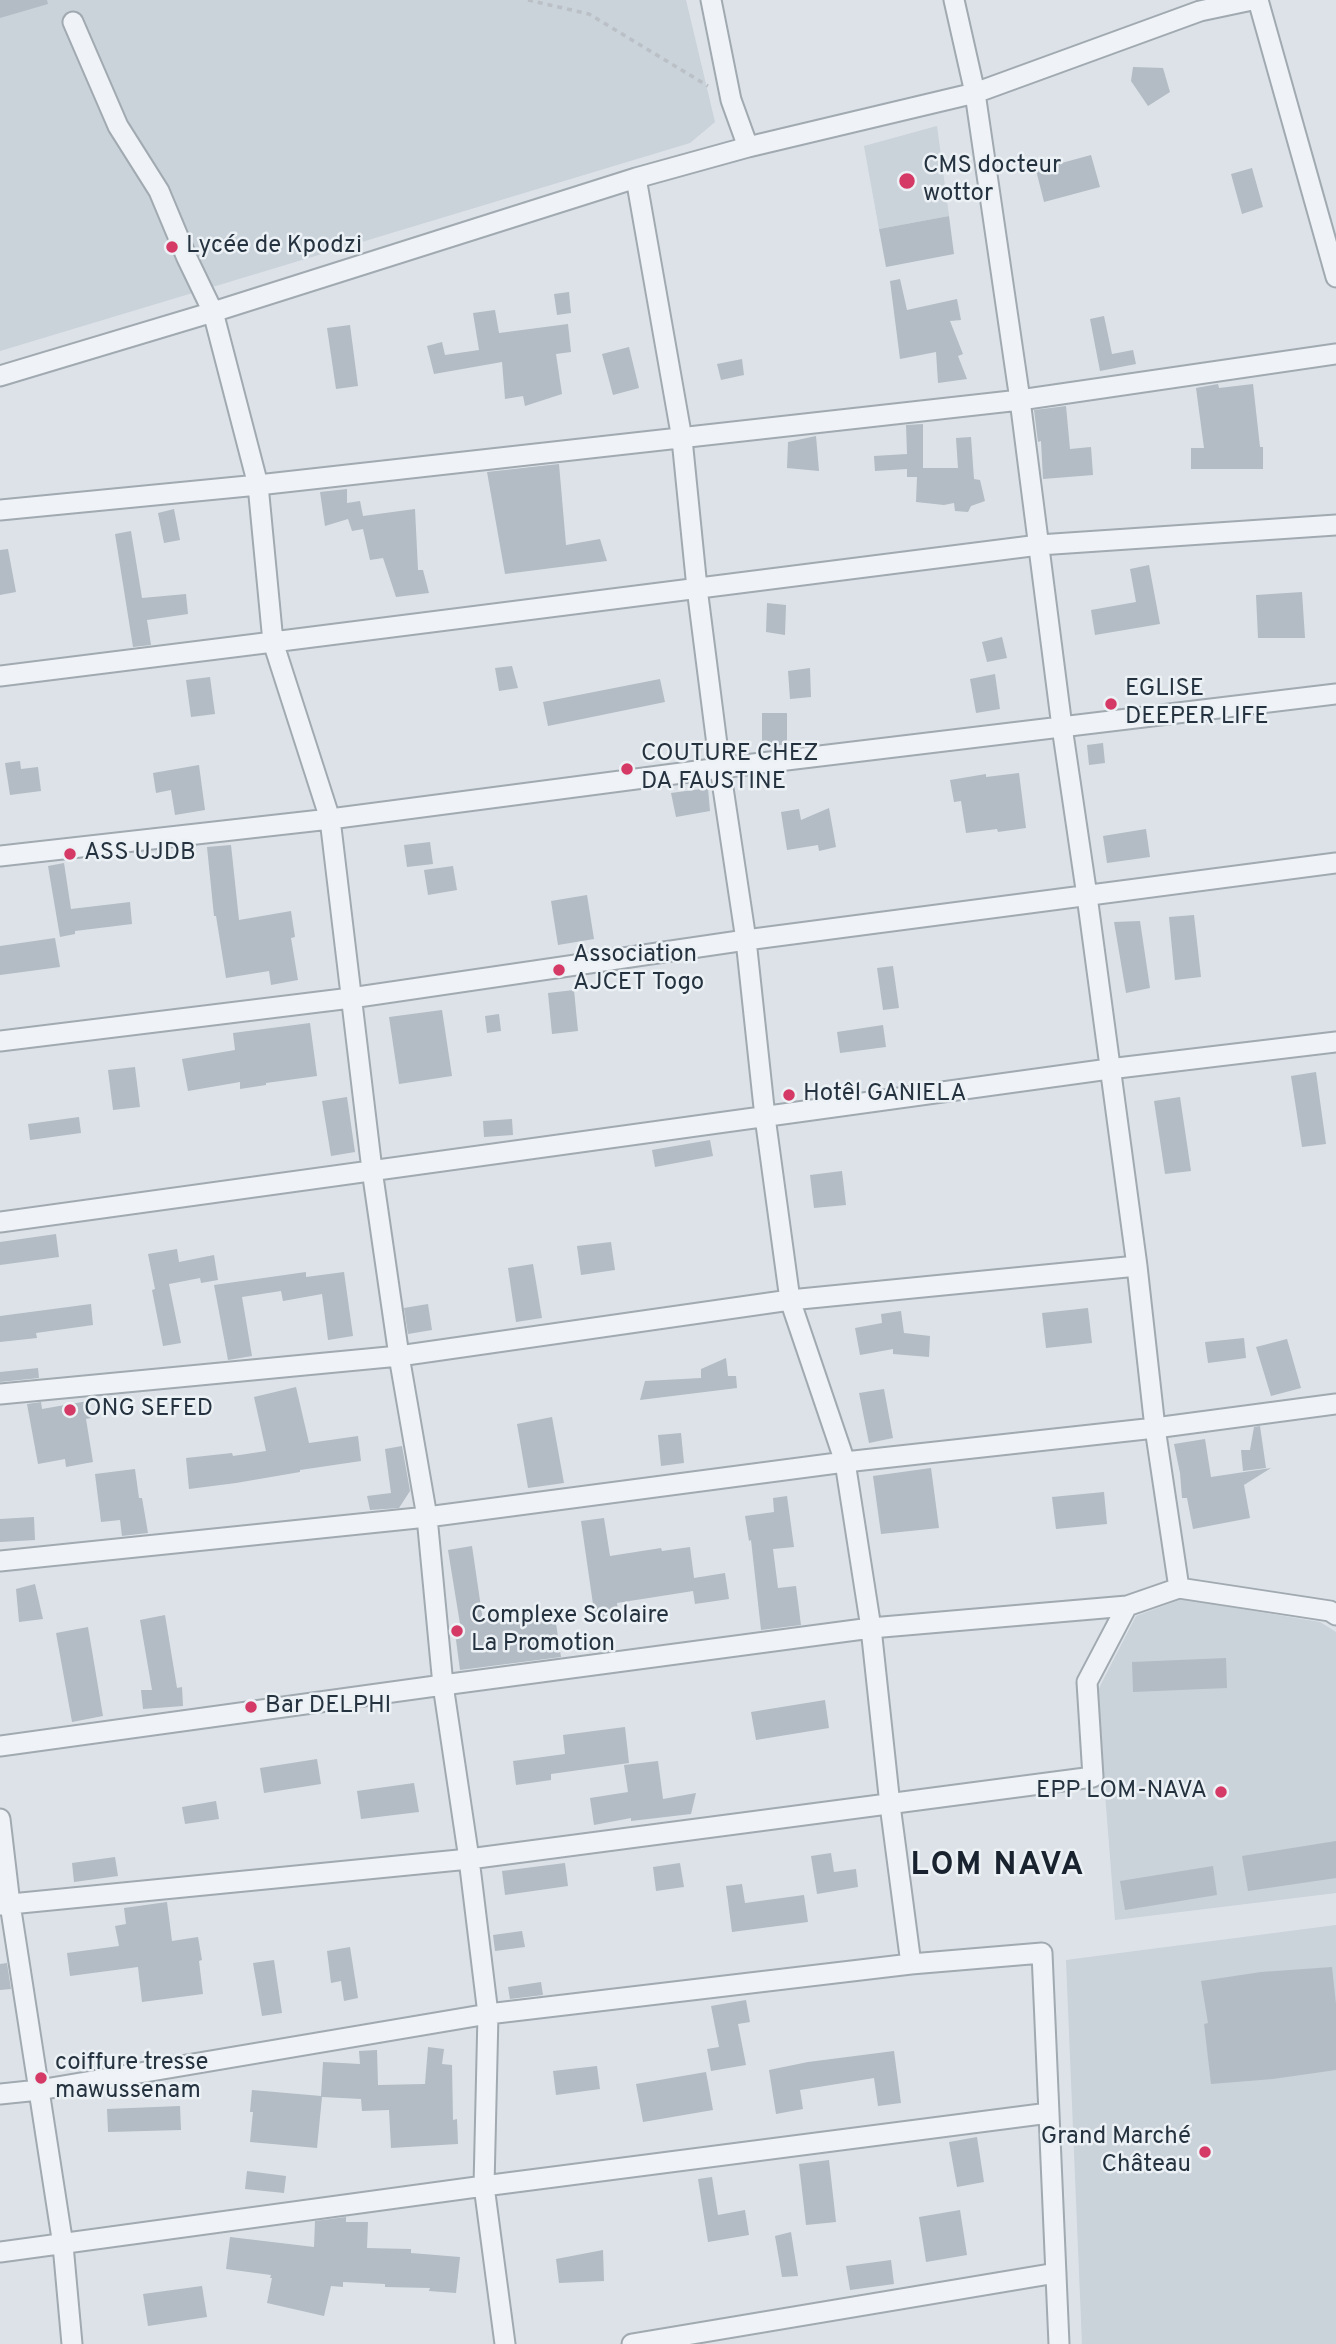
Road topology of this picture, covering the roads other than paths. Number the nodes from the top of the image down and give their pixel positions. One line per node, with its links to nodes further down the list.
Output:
1 (711, 0): 8 (street)
2 (954, 0): 7 (street)
3 (1252, 0): 5 (street)
4 (1258, 0): 10 (street)
5 (1198, 5): 7 (street)
6 (73, 22): 11 (street)
7 (975, 93): 8 (street); 14 (street)
8 (748, 147): 9 (street)
9 (636, 178): 11 (street); 15 (street)
10 (1336, 277)
11 (214, 312): 13 (street); 16 (street)
12 (1336, 354): 14 (street)
13 (0, 376)
14 (1020, 400): 15 (street); 19 (street)
15 (682, 439): 16 (street); 20 (street)
16 (258, 485): 17 (street); 21 (street)
17 (0, 510)
18 (1336, 525): 19 (street)
19 (1039, 545): 20 (street); 24 (street)
20 (697, 587): 21 (street); 25 (street)
21 (273, 642): 22 (street); 26 (street)
22 (0, 676)
23 (1336, 694): 24 (street)
24 (1062, 727): 25 (street); 29 (street)
25 (720, 768): 26 (street); 30 (street)
26 (330, 819): 27 (street); 31 (street)
27 (0, 856)
28 (1336, 863): 29 (street)
29 (1087, 896): 30 (street); 34 (street)
30 (746, 940): 31 (street); 35 (street)
31 (351, 998): 32 (street); 36 (street)
32 (0, 1041)
33 (1336, 1042): 34 (street)
34 (1110, 1069): 35 (street); 38 (street)
35 (765, 1117): 36 (street); 39 (street)
36 (372, 1170): 37 (street); 40 (street)
37 (0, 1222)
38 (1137, 1266): 39 (street); 43 (street)
39 (790, 1300): 40 (street); 44 (street)
40 (399, 1356): 41 (street); 45 (street)
41 (0, 1394)
42 (1336, 1404): 43 (street)
43 (1155, 1428): 44 (street); 47 (street)
44 (845, 1462): 45 (street); 50 (street)
45 (427, 1517): 46 (street); 51 (street)
46 (0, 1561)
47 (1179, 1588): 48 (street); 49 (street)
48 (1127, 1606): 50 (street); 53 (street)
49 (1334, 1612)
50 (872, 1628): 51 (street); 53 (street)
51 (443, 1685): 52 (street); 55 (street)
52 (0, 1746)
53 (890, 1805): 55 (street); 57 (street)
54 (0, 1819): 56 (street)
55 (469, 1859): 56 (street); 58 (street)
56 (5, 1905): 59 (street)
57 (911, 1964): 58 (street); 61 (street)
58 (488, 2014): 59 (street); 62 (street)
59 (39, 2090): 60 (street); 63 (street)
60 (0, 2094)
61 (1049, 2113): 62 (street); 65 (street)
62 (484, 2186): 63 (street); 67 (street)
63 (64, 2245): 64 (street); 66 (street)
64 (0, 2252)
65 (1056, 2273): 68 (street); 69 (street)
66 (72, 2344)
67 (505, 2344)
68 (632, 2344)
69 (1059, 2344)

